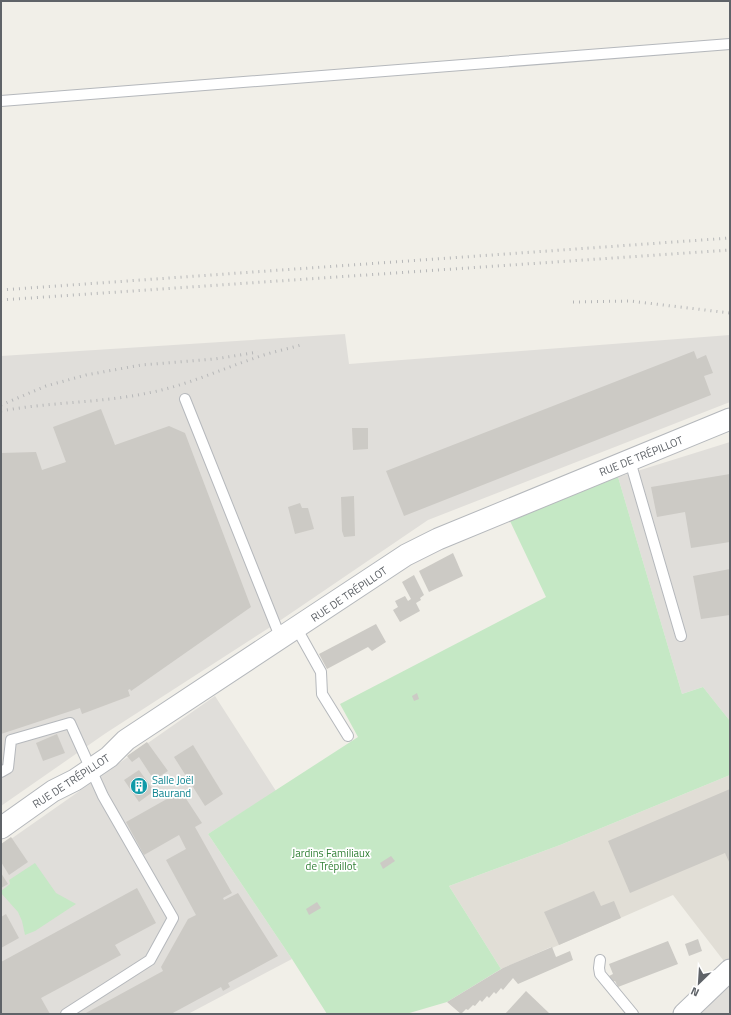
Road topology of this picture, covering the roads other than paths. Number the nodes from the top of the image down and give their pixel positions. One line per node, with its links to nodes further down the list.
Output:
1 (730, 44): 2 (lane)
2 (1, 101)
3 (185, 398): 6 (lane)
4 (730, 419): 5 (street, RUE DE TRÉPILLOT)
5 (630, 461): 6 (street, RUE DE TRÉPILLOT); 7 (lane)
6 (289, 634): 8 (lane); 9 (street, RUE DE TRÉPILLOT)
7 (680, 636)
8 (348, 736)
9 (91, 769): 10 (lane); 11 (street, RUE DE TRÉPILLOT); 14 (lane)
10 (1, 772)
11 (1, 828)
12 (600, 960): 15 (lane)
13 (730, 970): 16 (street)
14 (66, 1014)
15 (633, 1014)
16 (684, 1014)

